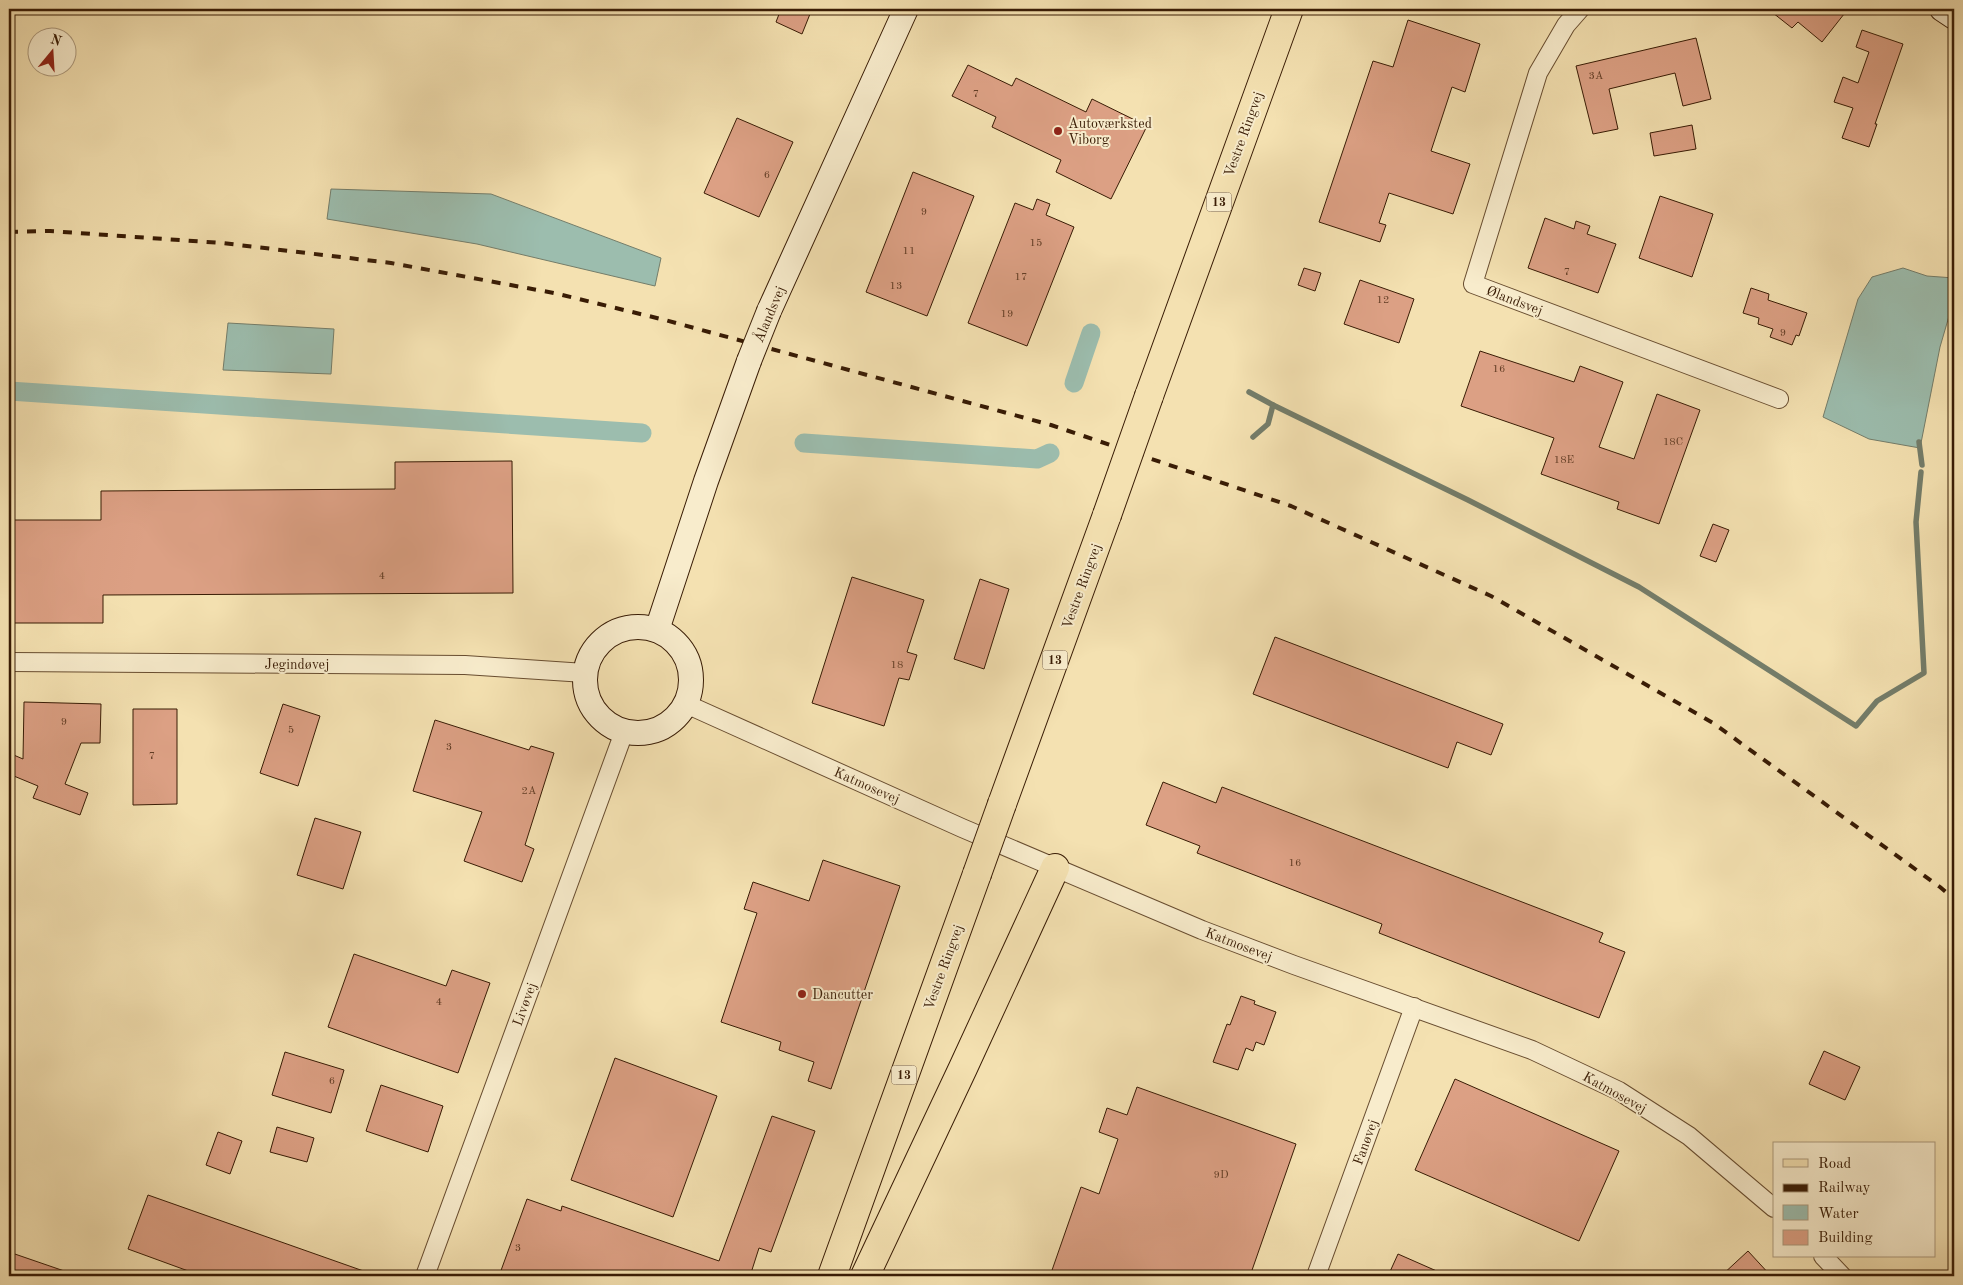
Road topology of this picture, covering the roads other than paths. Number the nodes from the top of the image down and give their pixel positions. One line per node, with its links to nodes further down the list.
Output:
1 (906, 9): 7 (street, Ålandsvej, bridge)
2 (1289, 9): 17 (main road, Vestre Ringvej / 13, bridge)
3 (1580, 9): 6 (street, Ølandsvej)
4 (1942, 9): 5 (street)
5 (1954, 17)
6 (1779, 398)
7 (657, 630): 9 (street); 10 (street)
8 (9, 662): 9 (street, Jegindøvej)
9 (585, 673): 11 (street)
10 (686, 704): 11 (street); 12 (street, Katmosevej)
11 (624, 732): 16 (street, Livøvej)
12 (1056, 868): 13 (street, Katmosevej); 18 (main road)
13 (1414, 1008): 14 (street, Katmosevej); 19 (street, Fanøvej)
14 (1773, 1207)
15 (1825, 1258): 20 (street)
16 (425, 1276)
17 (832, 1276)
18 (865, 1276)
19 (1316, 1276)
20 (1842, 1276)

